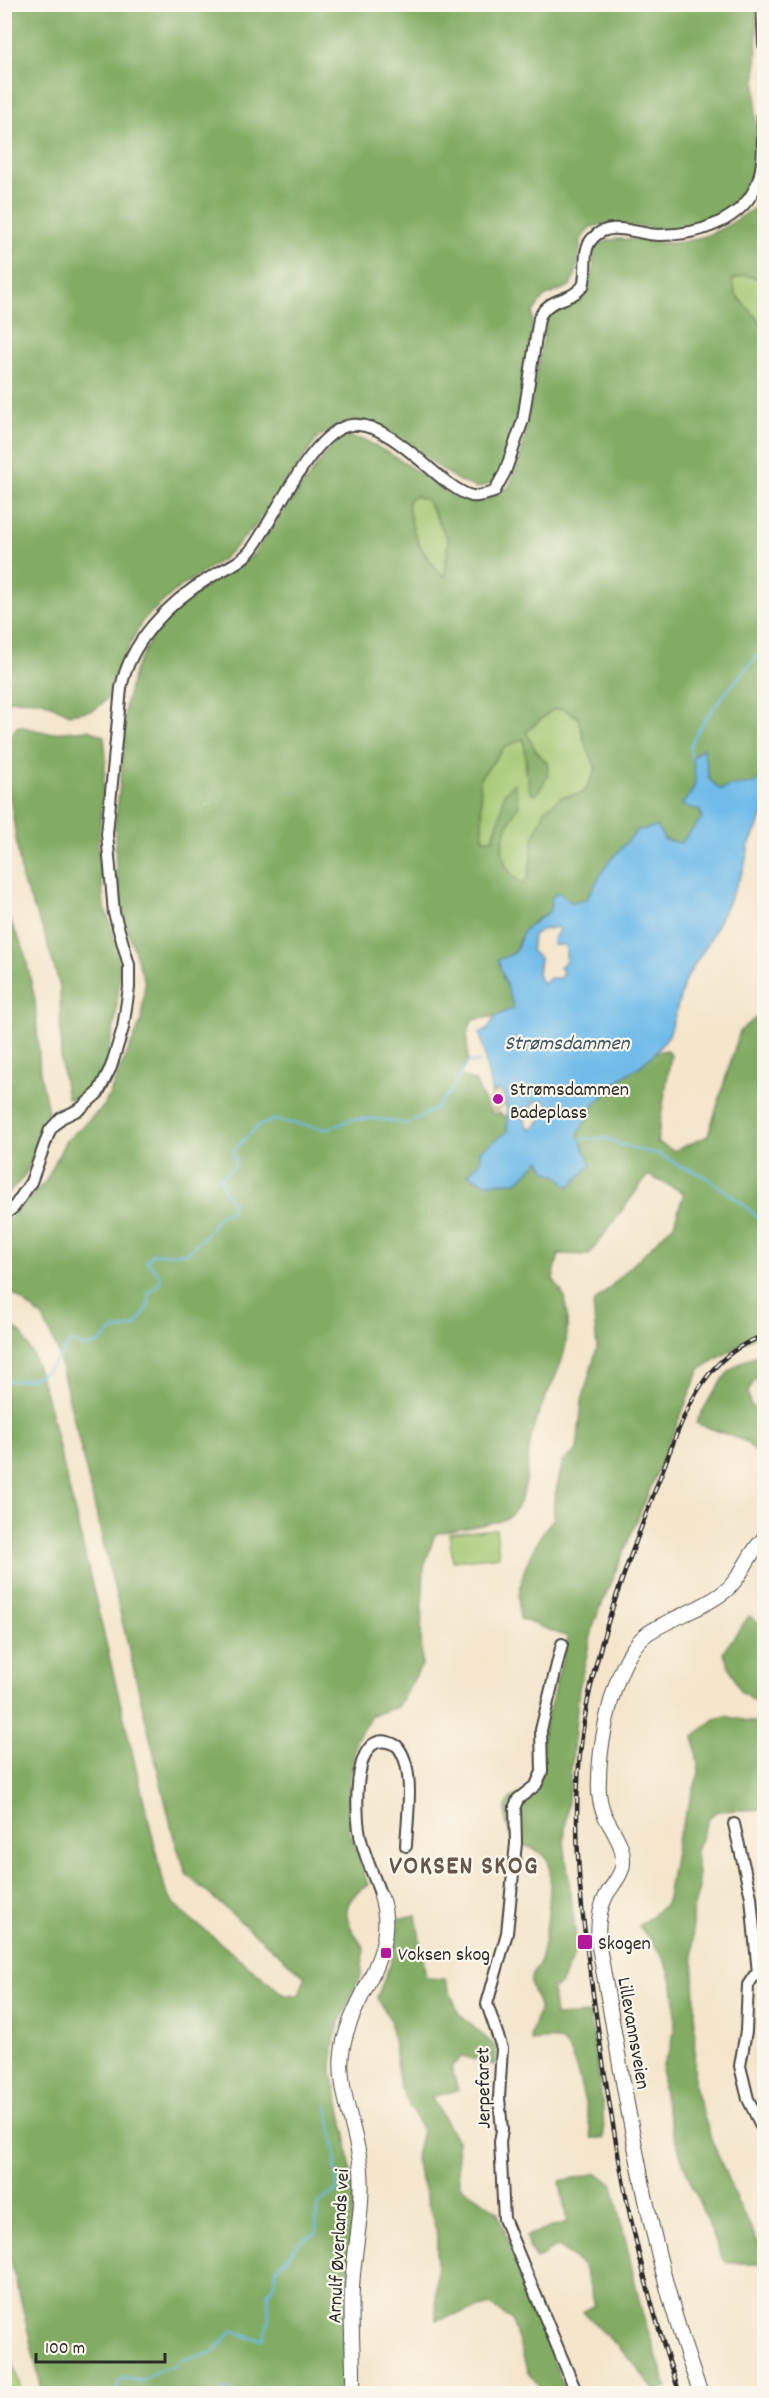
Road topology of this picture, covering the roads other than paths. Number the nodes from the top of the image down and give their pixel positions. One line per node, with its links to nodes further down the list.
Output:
1 (762, 4): 2 (street)
2 (765, 45)
3 (765, 99): 4 (street)
4 (4, 1215)
5 (765, 1538): 14 (street, Lillevannsveien)
6 (562, 1644): 13 (street, Jerpefaret)
7 (734, 1824): 10 (street)
8 (406, 1846): 9 (street, Arnulf Øverlands vei)
9 (381, 1897): 12 (street, Arnulf Øverlands vei)
10 (761, 1973): 11 (street)
11 (765, 2132)
12 (353, 2394)
13 (577, 2394)
14 (701, 2394)

